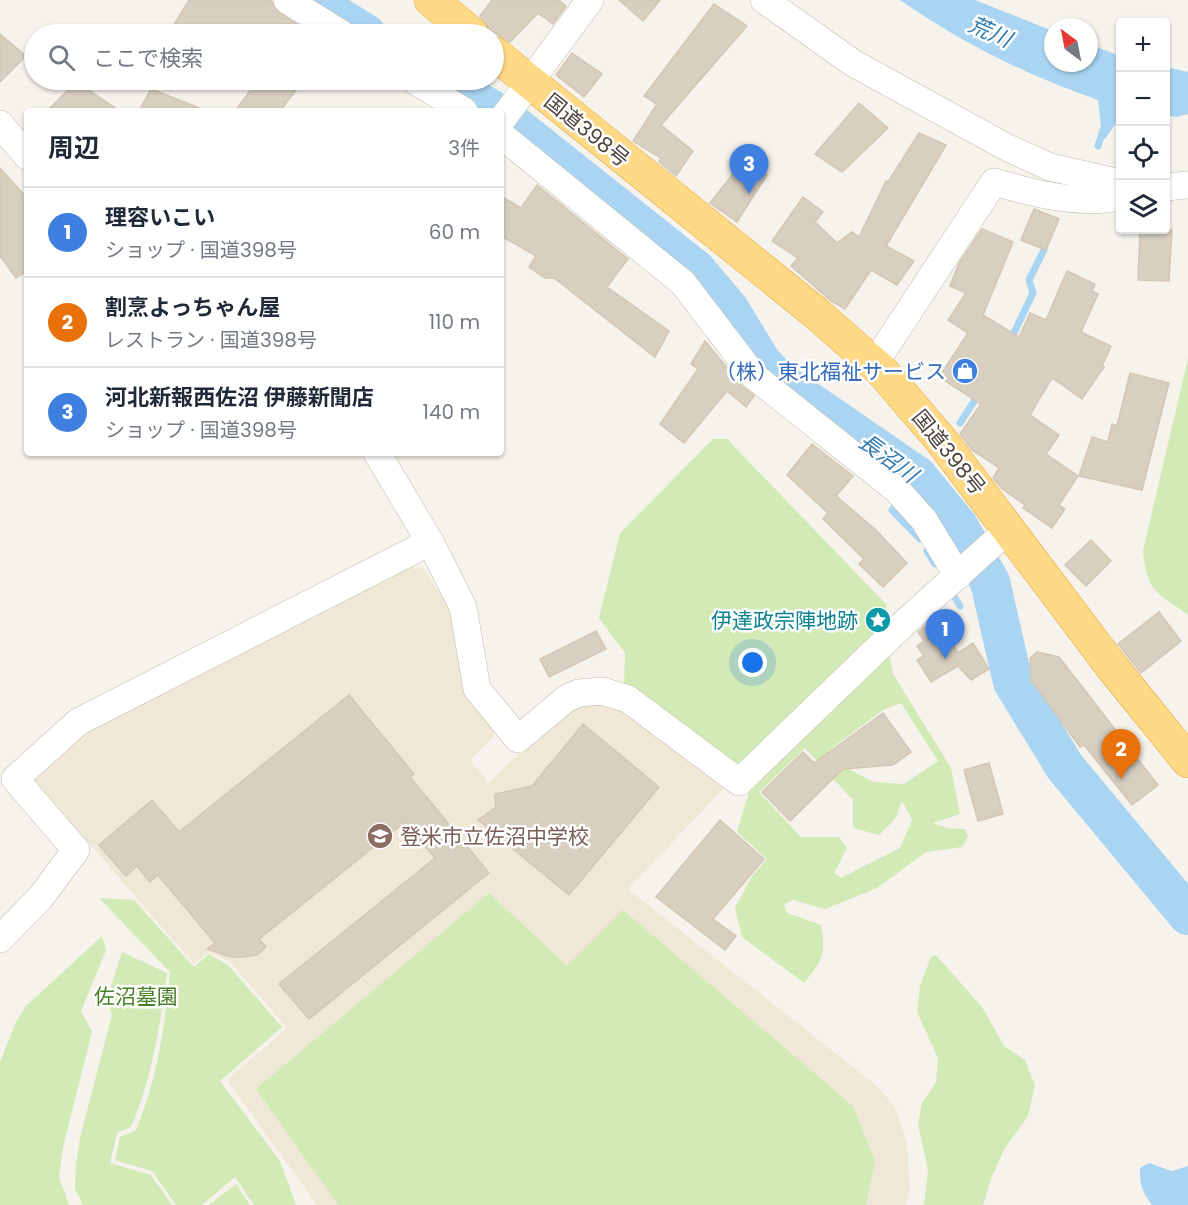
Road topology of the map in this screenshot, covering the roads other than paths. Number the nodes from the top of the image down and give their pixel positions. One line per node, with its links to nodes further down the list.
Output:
1 (287, 0): 5 (street)
2 (431, 0): 6 (highway)
3 (590, 0): 9 (street)
4 (764, 0): 14 (street)
5 (326, 24)
6 (460, 24)
7 (504, 77): 9 (highway, 国道398号)
8 (430, 90): 10 (street)
9 (515, 103): 20 (highway, 国道398号)
10 (459, 108)
11 (0, 124): 13 (street)
12 (504, 137): 22 (street)
13 (24, 152)
14 (1116, 182)
15 (1188, 185): 16 (street)
16 (1170, 187)
17 (1116, 198): 18 (street)
18 (884, 349)
19 (379, 456): 21 (street)
20 (999, 539): 22 (street); 23 (highway, 国道398号)
21 (430, 542): 22 (street); 24 (street)
22 (961, 574)
23 (1188, 761)
24 (0, 939)

